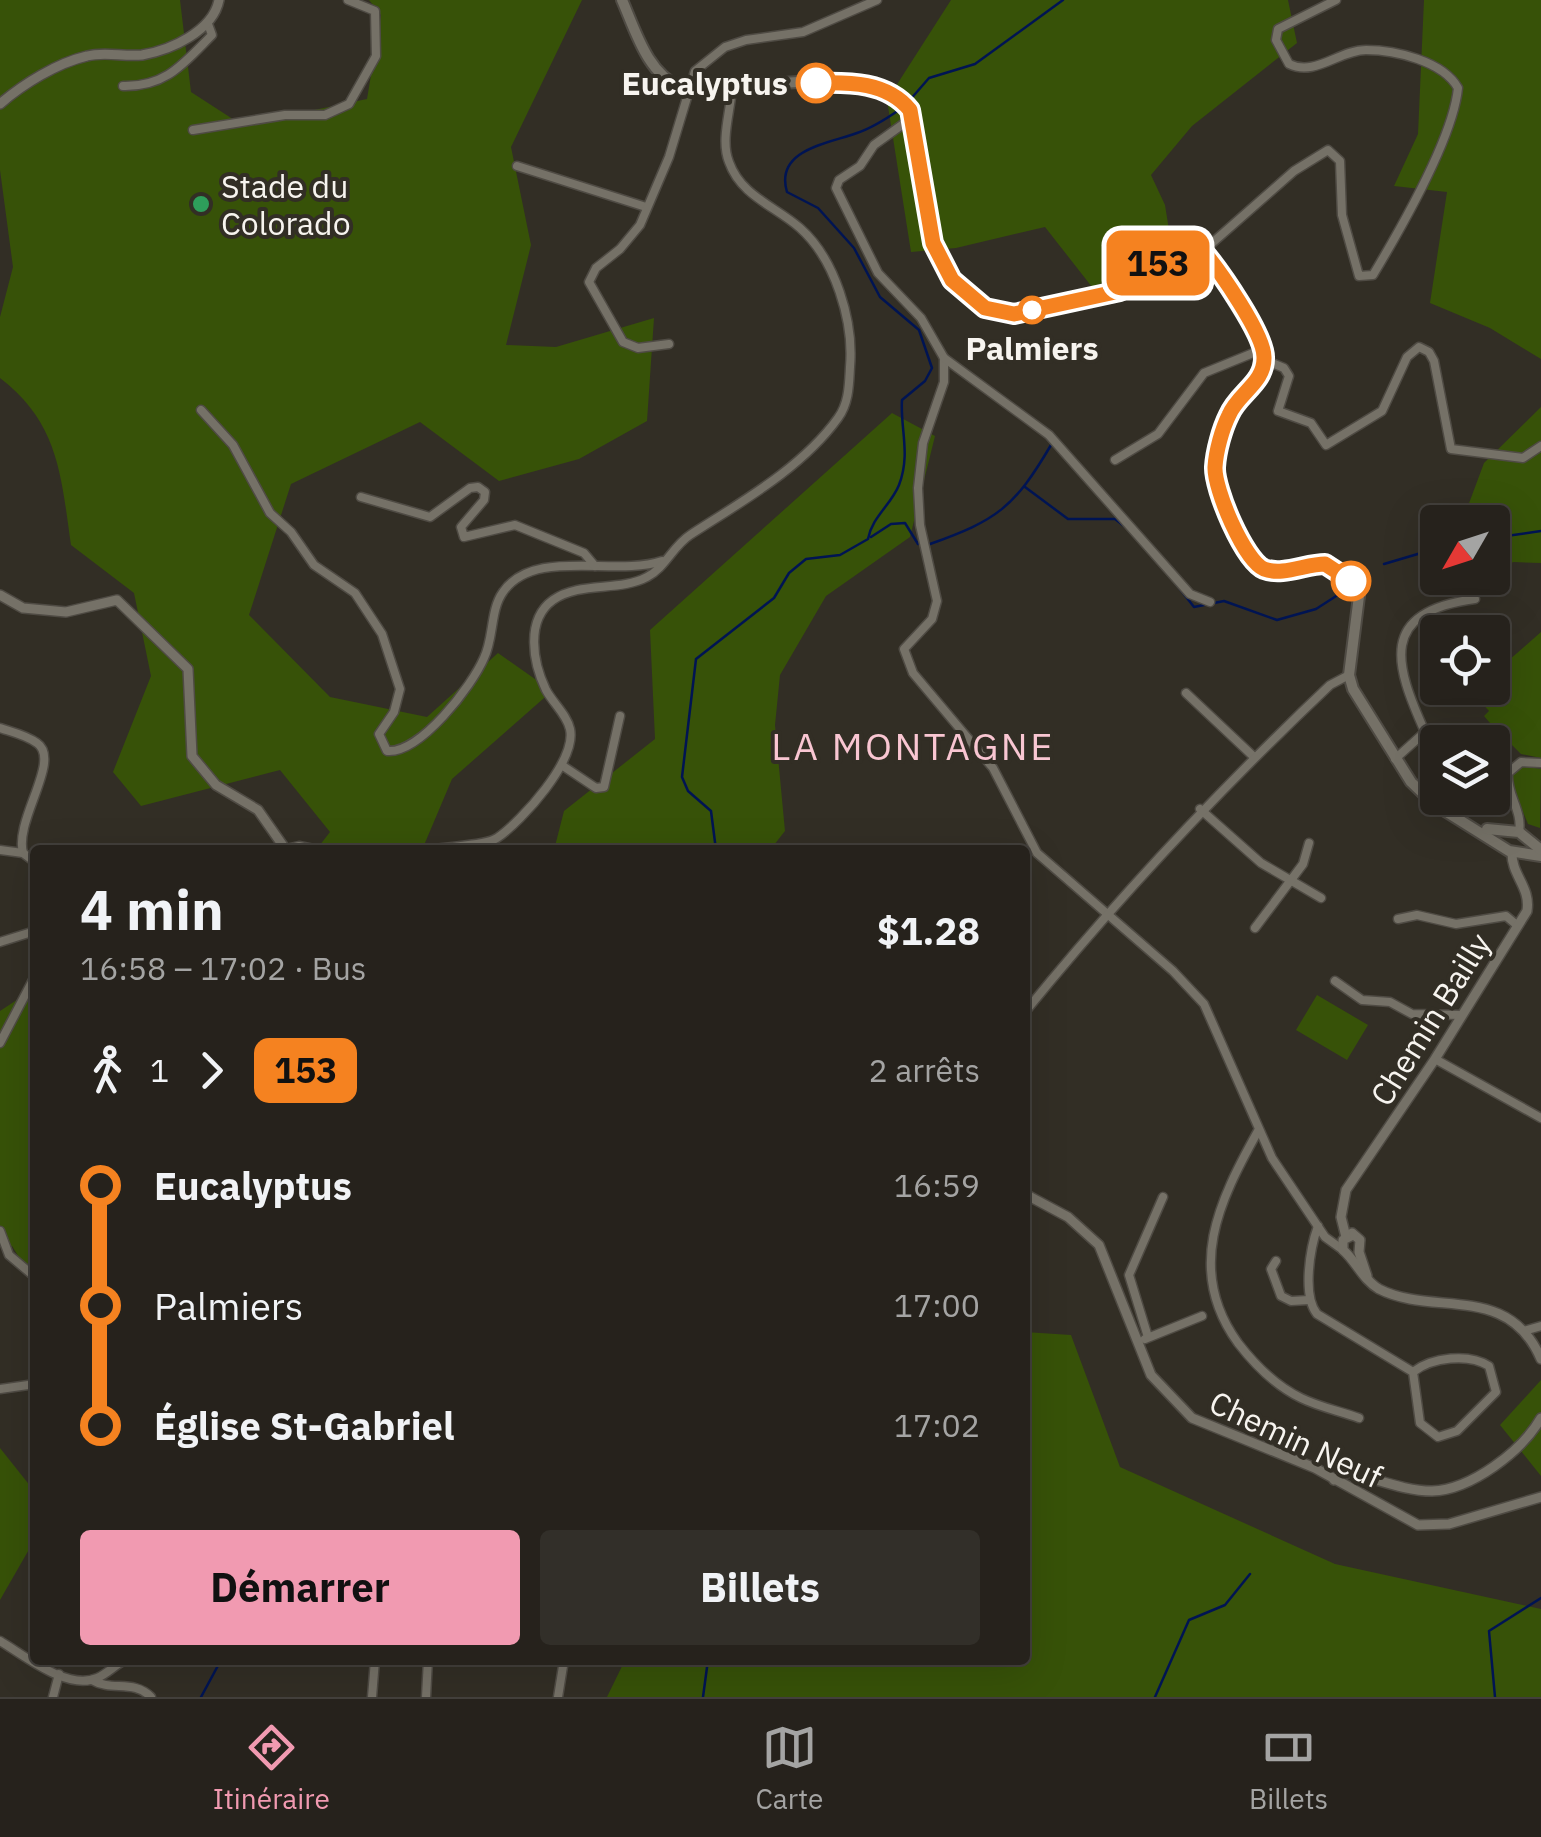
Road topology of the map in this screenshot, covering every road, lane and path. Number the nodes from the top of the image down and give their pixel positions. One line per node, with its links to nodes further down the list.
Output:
1 (220, 0): 6 (street)
2 (348, 0): 12 (street)
3 (622, 0): 9 (main road)
4 (877, 0): 9 (street)
5 (1336, 0): 15 (street)
6 (208, 24): 7 (street); 10 (street)
7 (123, 86)
8 (732, 87): 9 (main road); 11 (main road); 23 (street)
9 (686, 89): 14 (street)
10 (0, 104)
11 (912, 114): 15 (main road); 18 (street)
12 (193, 130)
13 (517, 166): 14 (street)
14 (646, 207): 16 (street)
15 (1203, 251): 17 (main road)
16 (669, 344)
17 (1264, 354): 20 (street); 21 (street); 28 (main road)
18 (944, 358): 27 (street); 49 (street)
19 (201, 410): 24 (street)
20 (1541, 446)
21 (1115, 460)
22 (361, 497): 24 (street)
23 (665, 560): 24 (street); 35 (street)
24 (596, 566)
25 (0, 595): 40 (street)
26 (1474, 599): 33 (street)
27 (1210, 602)
28 (1349, 675): 32 (street); 33 (main road)
29 (1186, 693): 32 (street)
30 (620, 716): 35 (street)
31 (0, 728): 44 (street)
32 (1254, 757): 36 (street)
33 (1396, 759): 37 (main road)
34 (1541, 763): 38 (street)
35 (563, 766): 41 (street)
36 (1200, 809): 47 (street); 49 (street)
37 (1476, 827): 38 (main road); 43 (main road)
38 (1518, 835): 43 (main road); 43 (main road); 45 (main road)
39 (1309, 843): 47 (street)
40 (282, 845)
41 (458, 845)
42 (0, 850): 44 (street)
43 (1513, 850): 45 (main road); 51 (street, Chemin Bailly)
44 (23, 853): 46 (street)
45 (1541, 853)
46 (30, 858)
47 (1291, 881): 48 (street); 52 (street)
48 (1321, 898)
49 (1105, 912): 57 (street); 62 (street)
50 (1398, 919): 51 (street)
51 (1518, 926): 58 (street, Chemin Bailly)
52 (1255, 928)
53 (30, 933): 54 (street)
54 (0, 942)
55 (1335, 981): 58 (street)
56 (30, 986): 59 (street)
57 (1030, 1006)
58 (1462, 1015): 60 (street, Chemin Bailly)
59 (0, 1043)
60 (1436, 1059): 61 (street); 67 (street, Chemin Bailly)
61 (1541, 1118)
62 (1258, 1130): 65 (street); 79 (street)
63 (1030, 1197): 74 (street, Chemin Neuf)
64 (1163, 1197): 74 (street)
65 (1318, 1226): 67 (street); 70 (street)
66 (0, 1231): 69 (street)
67 (1349, 1245): 73 (street, Chemin Bailly)
68 (1276, 1260): 70 (street)
69 (30, 1274)
70 (1310, 1300): 76 (street)
71 (1202, 1316): 74 (street)
72 (1541, 1326): 73 (street)
73 (1524, 1331): 75 (street)
74 (1144, 1339): 81 (street, Chemin Neuf)
75 (1541, 1359)
76 (1413, 1372): 76 (street)
77 (30, 1385): 78 (street)
78 (0, 1390)
79 (1359, 1418)
80 (1541, 1418): 81 (street)
81 (1334, 1480): 82 (street, Chemin Neuf)
82 (1541, 1497)
83 (0, 1640): 84 (street)
84 (30, 1657)
85 (43, 1665): 90 (street)
86 (116, 1665): 91 (street)
87 (375, 1665): 94 (street)
88 (428, 1665): 95 (street)
89 (563, 1665): 96 (street)
90 (59, 1674): 91 (street); 92 (street)
91 (92, 1680): 93 (street)
92 (53, 1697)
93 (151, 1697)
94 (372, 1697)
95 (426, 1697)
96 (558, 1697)

